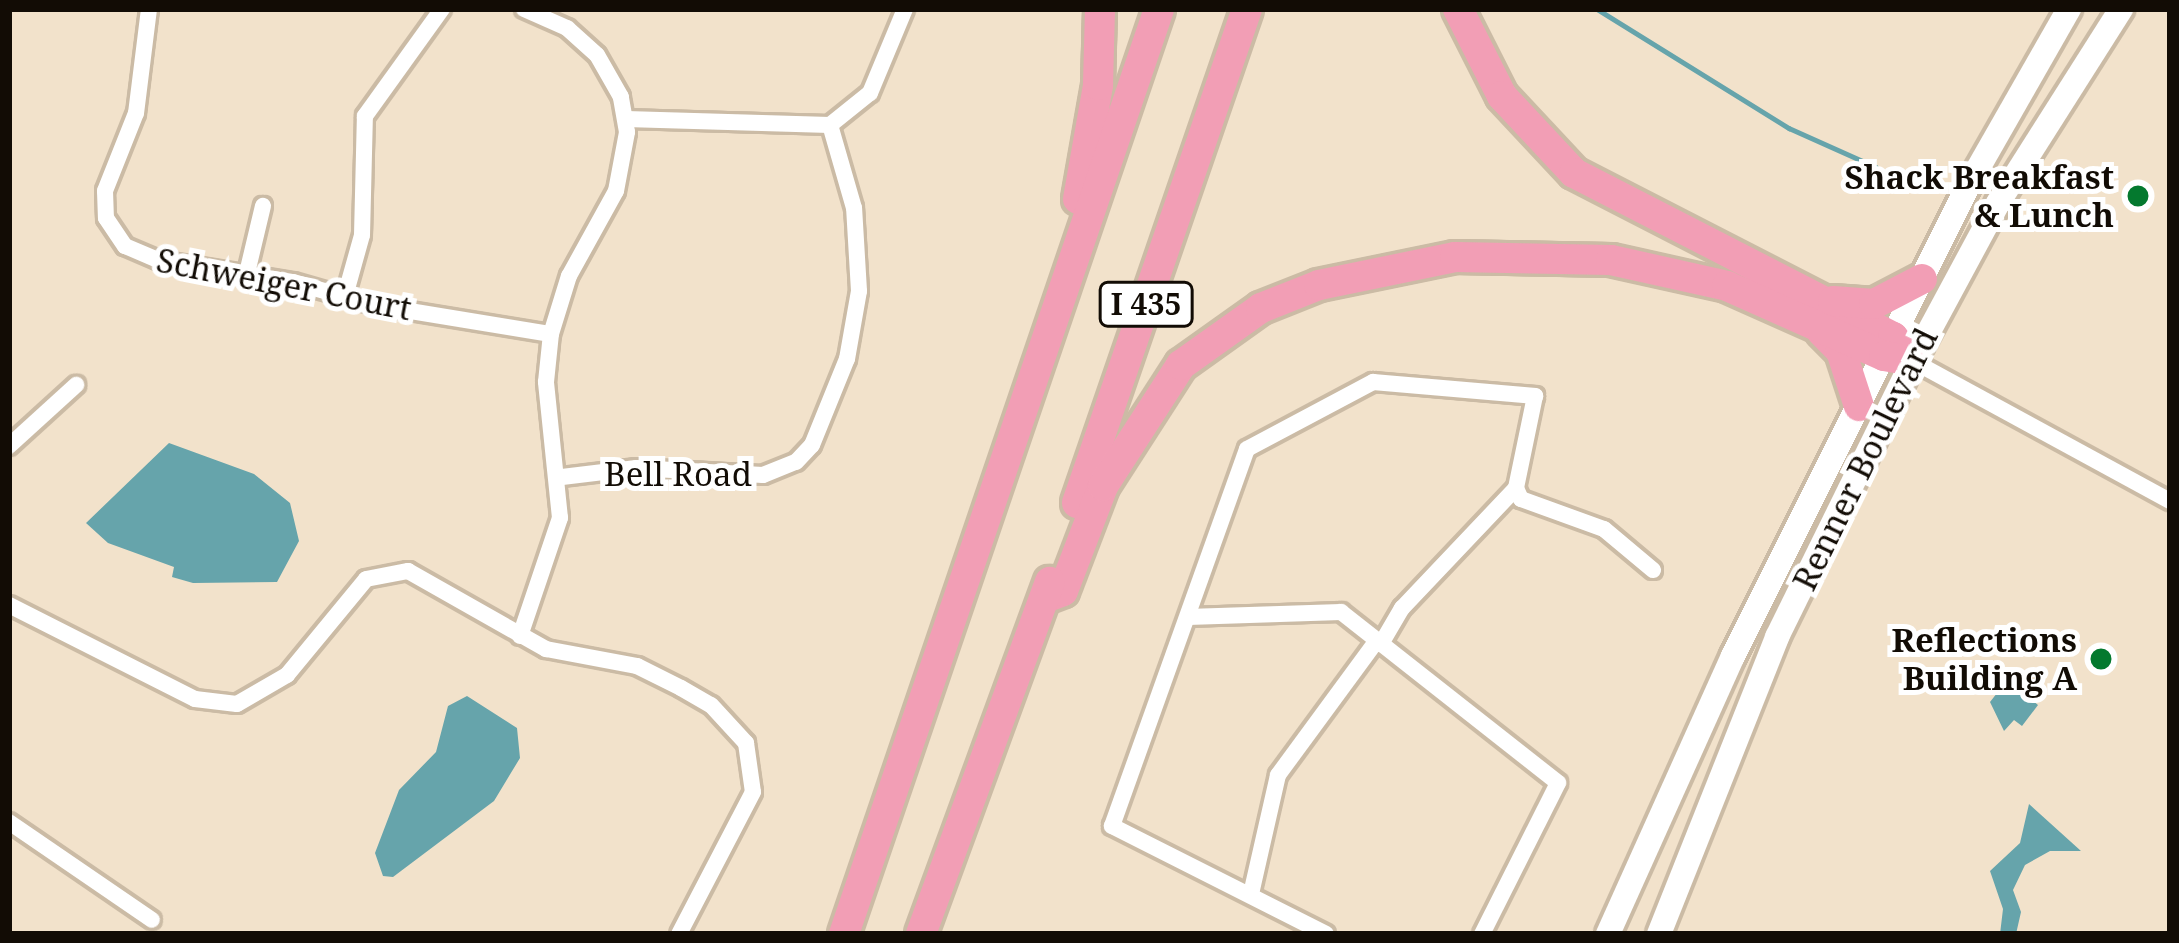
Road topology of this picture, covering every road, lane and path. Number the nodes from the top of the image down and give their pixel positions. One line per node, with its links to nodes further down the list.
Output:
1 (149, 9): 14 (street, Schweiger Court)
2 (442, 9): 16 (street)
3 (524, 9): 11 (street)
4 (905, 9): 12 (street)
5 (1100, 9): 17 (highway)
6 (1159, 9): 17 (highway, I 435)
7 (1247, 9): 28 (highway, I 435)
8 (1458, 9): 18 (highway)
9 (2069, 9): 15 (main road, Renner Boulevard)
10 (2121, 9): 20 (main road, Renner Boulevard)
11 (626, 119): 12 (street); 19 (street)
12 (830, 125): 24 (street, Bell Road)
13 (263, 206): 14 (street)
14 (247, 273): 16 (street, Schweiger Court)
15 (1922, 279): 18 (highway); 20 (main road, Renner Boulevard)
16 (345, 296): 19 (street, Schweiger Court)
17 (1061, 296): 37 (highway, I 435)
18 (1813, 310): 20 (highway); 22 (highway); 28 (highway)
19 (551, 334): 24 (street)
20 (1897, 351): 22 (main road, Renner Boulevard); 26 (street); 42 (main road, Renner Boulevard)
21 (76, 385): 23 (street)
22 (1858, 406): 41 (main road, Renner Boulevard)
23 (9, 446)
24 (562, 477): 31 (street)
25 (1516, 488): 27 (street); 30 (street); 32 (street)
26 (2170, 501)
27 (1653, 570)
28 (1045, 598): 38 (highway, I 435)
29 (9, 605): 31 (street)
30 (1188, 616): 32 (street); 34 (street)
31 (520, 636): 36 (street)
32 (1379, 642): 34 (street); 40 (street)
33 (9, 822): 35 (street)
34 (1251, 894): 39 (street)
35 (152, 920)
36 (679, 934)
37 (844, 934)
38 (922, 934)
39 (1326, 934)
40 (1482, 934)
41 (1609, 934)
42 (1659, 934)

